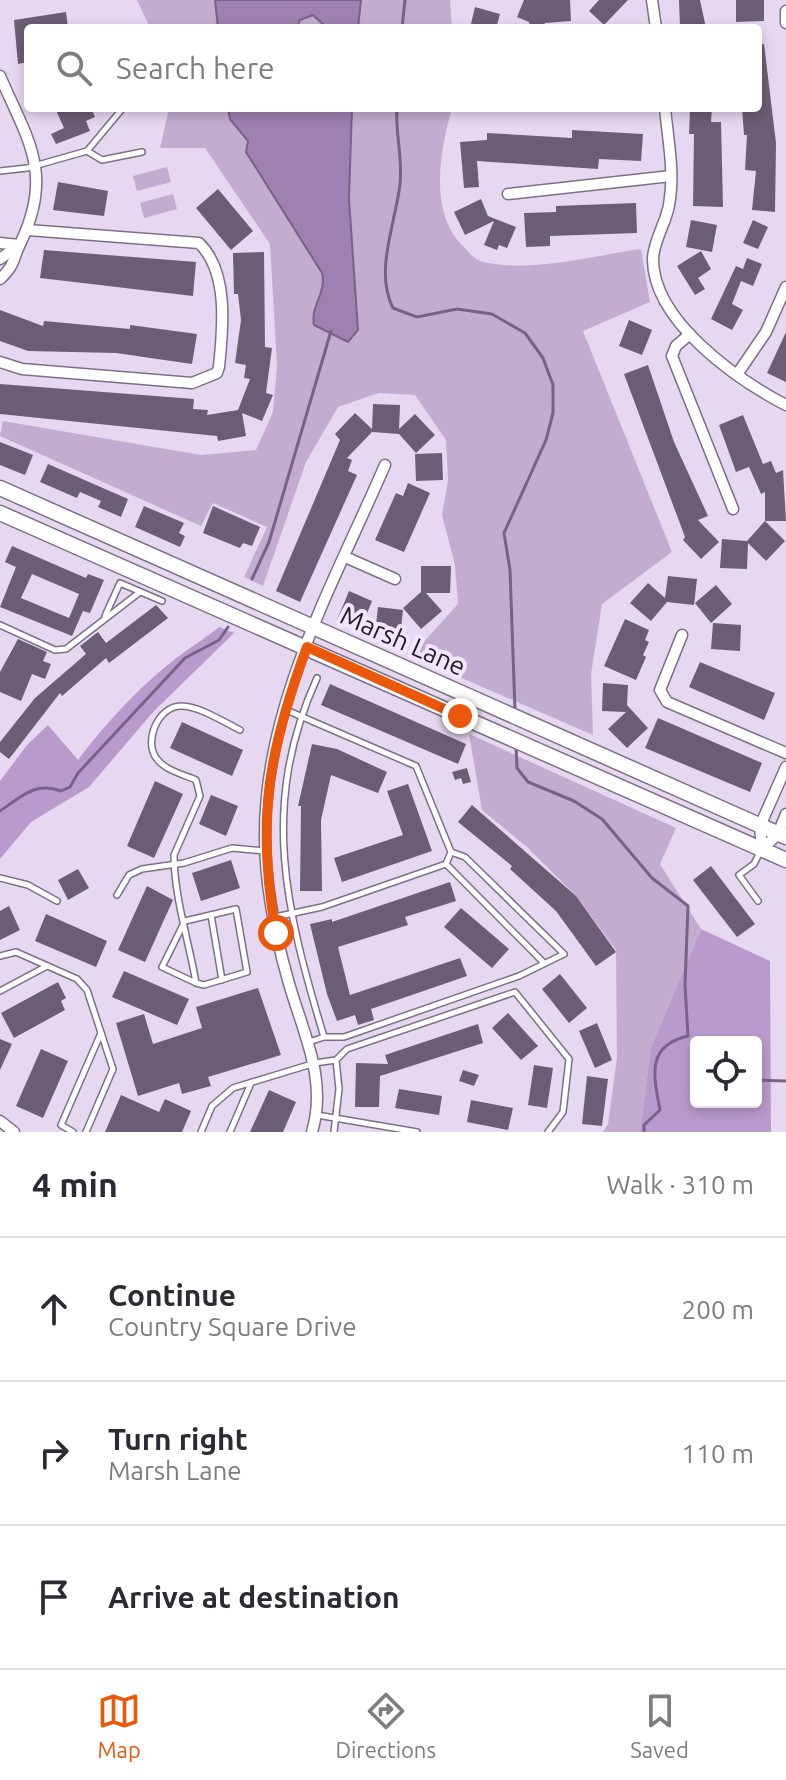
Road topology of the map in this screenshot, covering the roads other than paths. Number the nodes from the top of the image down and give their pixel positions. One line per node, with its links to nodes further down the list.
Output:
1 (652, 0): 4 (street)
2 (786, 11): 3 (street)
3 (786, 23)
4 (655, 24)
5 (0, 76): 7 (street)
6 (0, 103): 7 (street)
7 (14, 103): 12 (street)
8 (120, 112): 10 (lane)
9 (665, 112): 14 (street)
10 (87, 151): 11 (lane); 12 (lane)
11 (142, 152)
12 (36, 165): 13 (lane); 16 (street)
13 (0, 171)
14 (671, 176): 15 (street); 22 (street)
15 (508, 194)
16 (28, 230): 18 (street); 23 (street)
17 (0, 243): 18 (street)
18 (19, 245): 19 (street); 20 (street)
19 (0, 259)
20 (0, 279)
21 (786, 287): 24 (street)
22 (690, 334): 24 (street); 28 (street)
23 (0, 362)
24 (738, 373): 25 (street)
25 (786, 405)
26 (385, 465): 30 (street)
27 (0, 488): 36 (main road, Marsh Lane)
28 (733, 509)
29 (0, 513): 38 (main road, Marsh Lane)
30 (345, 557): 31 (street); 36 (street)
31 (395, 579)
32 (140, 592): 33 (lane); 34 (lane); 34 (lane)
33 (162, 601)
34 (103, 620): 35 (lane)
35 (0, 626)
36 (314, 628): 38 (street); 46 (main road, Marsh Lane)
37 (682, 635): 43 (street)
38 (307, 647): 40 (street); 48 (main road, Marsh Lane)
39 (317, 678): 41 (lane)
40 (283, 709): 41 (lane); 49 (street)
41 (300, 716): 50 (lane); 58 (lane)
42 (240, 730): 52 (lane)
43 (786, 753)
44 (786, 767): 46 (street)
45 (786, 814): 47 (street)
46 (760, 826): 47 (main road, Marsh Lane); 48 (street)
47 (782, 836): 48 (street)
48 (762, 849): 51 (main road, Marsh Lane); 57 (lane)
49 (266, 851): 52 (lane); 60 (street)
50 (451, 852): 53 (lane); 63 (lane)
51 (786, 860)
52 (174, 864): 55 (lane); 61 (lane)
53 (446, 864): 58 (lane); 63 (lane)
54 (0, 878): 56 (lane)
55 (117, 895)
56 (57, 901)
57 (758, 901)
58 (289, 914): 60 (lane); 69 (lane)
59 (211, 915): 61 (lane); 65 (lane); 65 (lane)
60 (274, 917): 70 (street)
61 (185, 921): 66 (lane); 66 (lane)
62 (1, 955): 64 (lane)
63 (543, 962): 69 (lane)
64 (48, 966): 67 (lane); 68 (lane)
65 (222, 980): 66 (lane)
66 (196, 983)
67 (0, 991)
68 (101, 1033): 78 (lane); 79 (lane)
69 (324, 1037): 70 (lane)
70 (308, 1042): 72 (street)
71 (336, 1060): 72 (lane); 75 (lane); 85 (lane)
72 (315, 1063): 73 (lane); 74 (street)
73 (251, 1082): 80 (lane); 81 (lane)
74 (317, 1115): 75 (lane); 82 (street)
75 (338, 1118): 83 (lane); 84 (lane)
76 (0, 1121): 77 (street)
77 (14, 1132)
78 (73, 1132)
79 (86, 1132)
80 (201, 1132)
81 (230, 1132)
82 (312, 1132)
83 (334, 1132)
84 (417, 1132)
85 (548, 1132)

